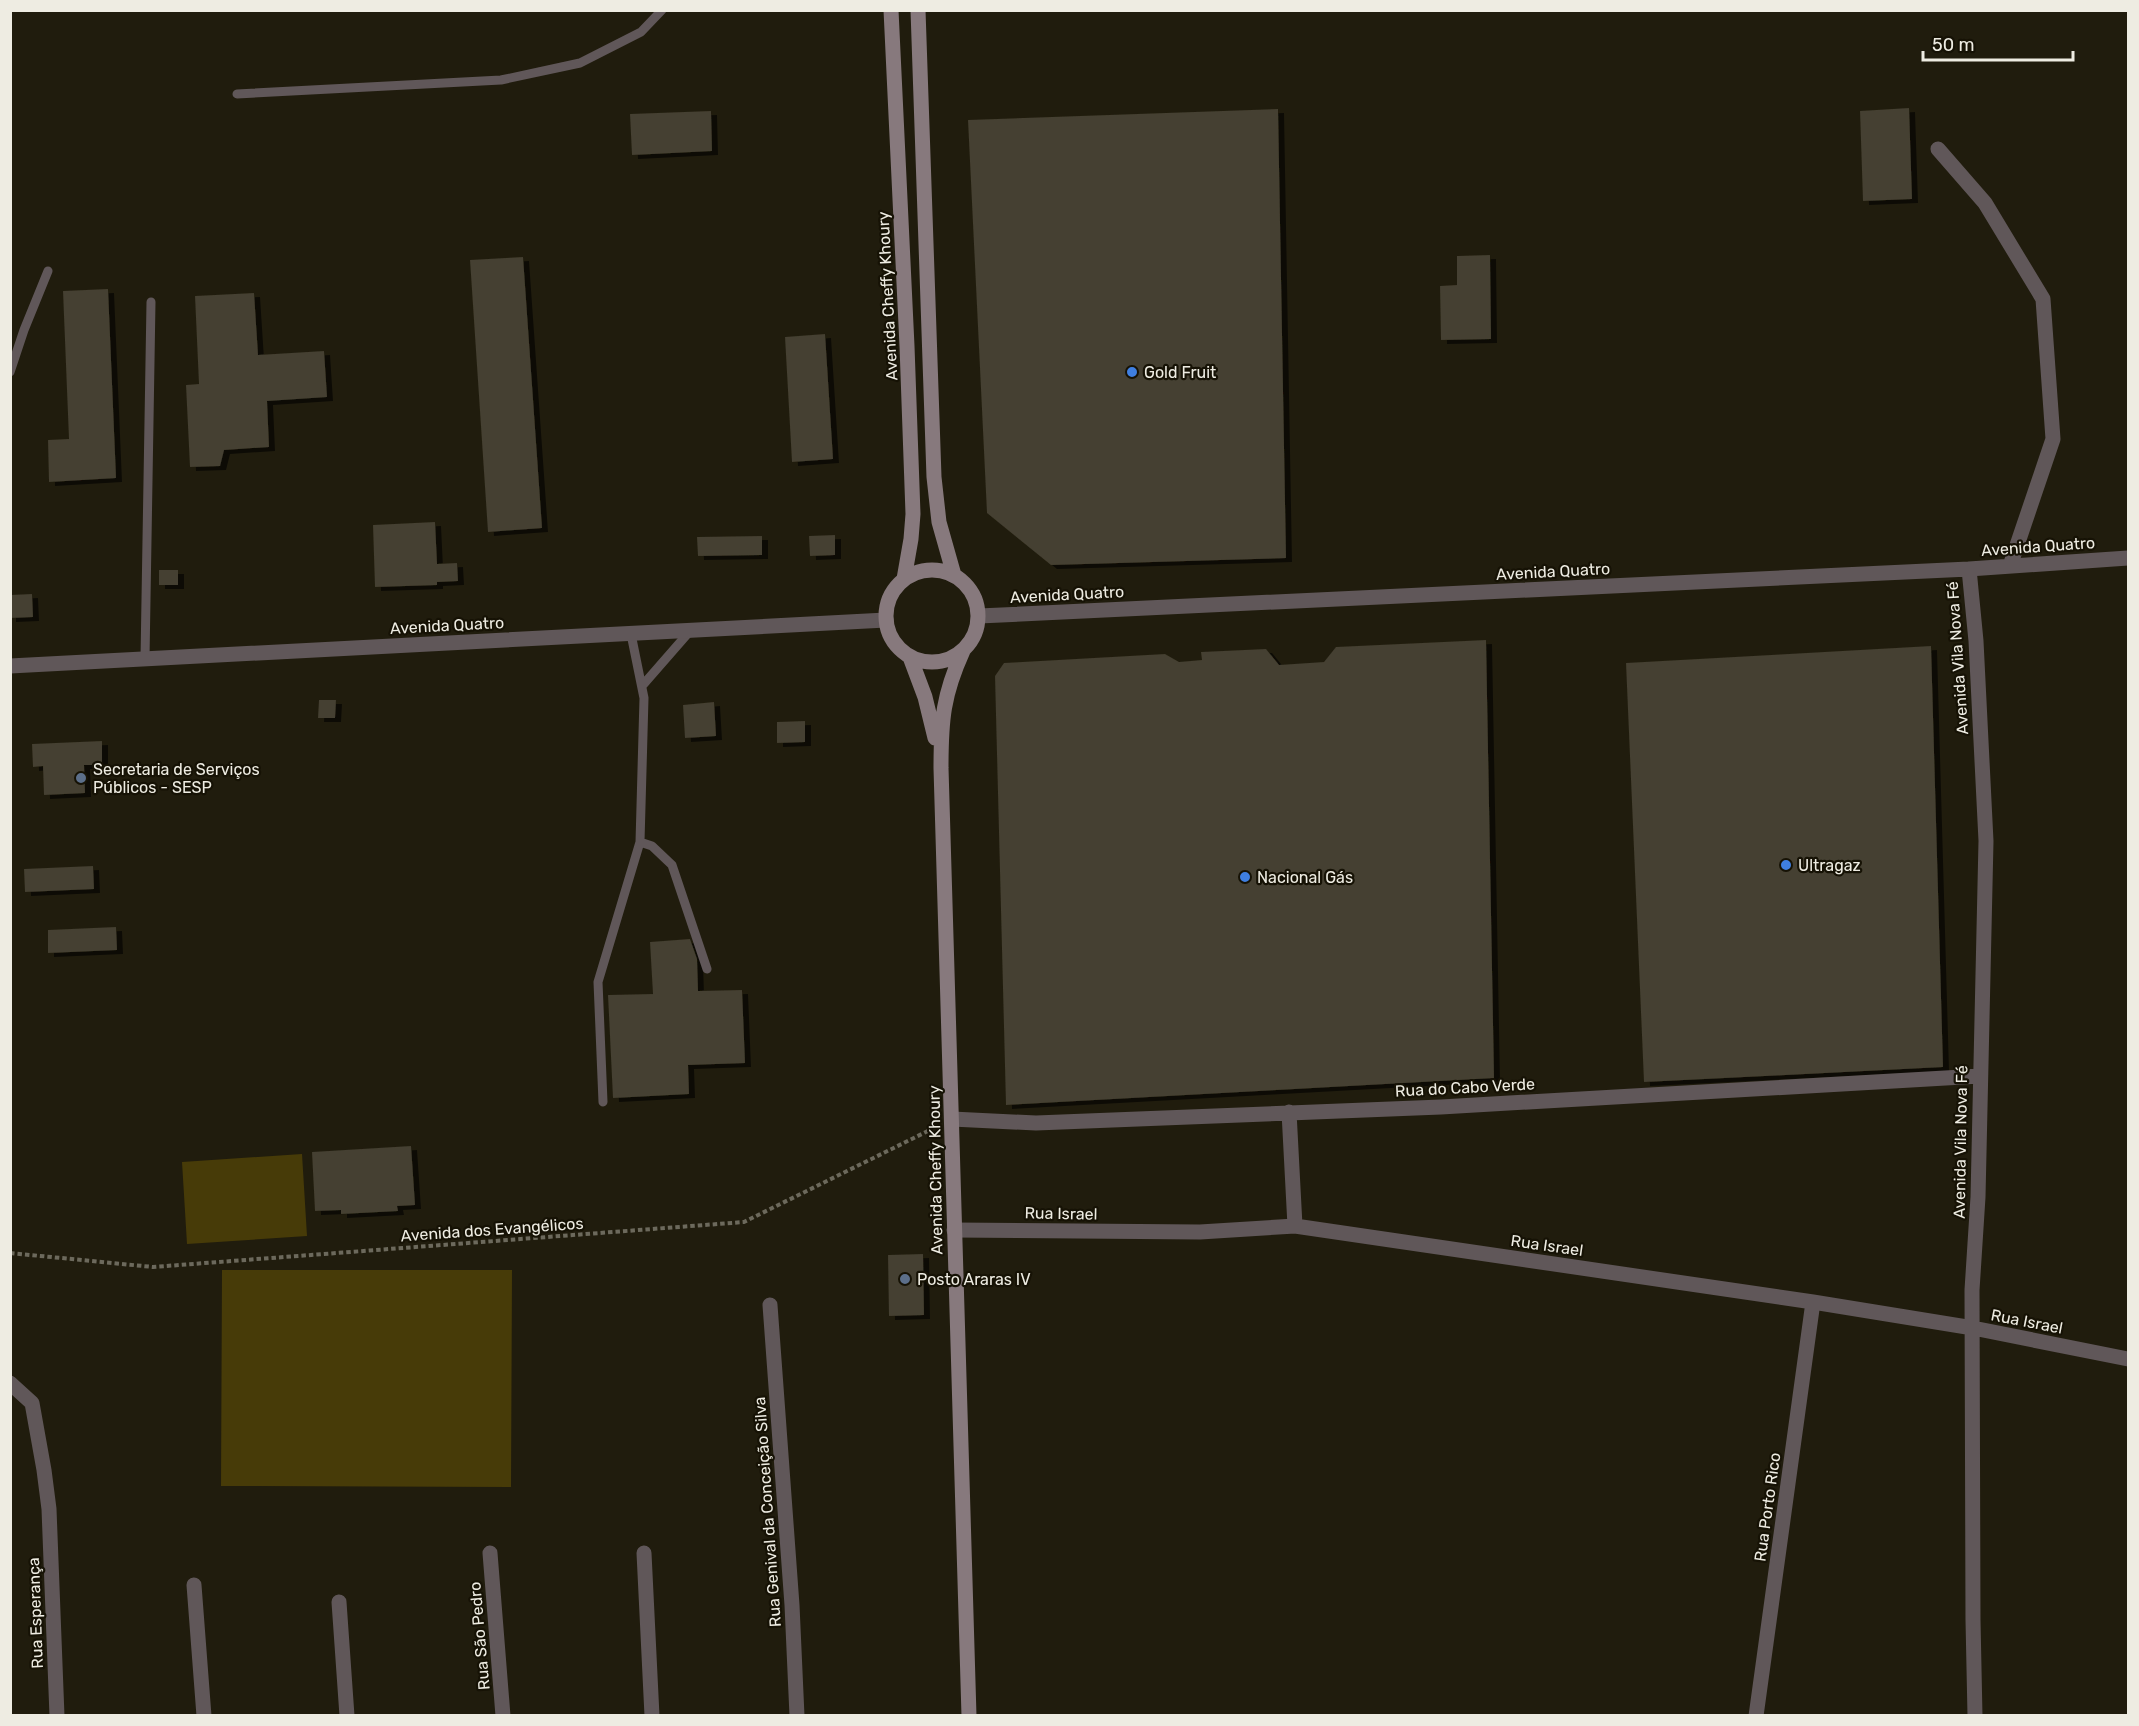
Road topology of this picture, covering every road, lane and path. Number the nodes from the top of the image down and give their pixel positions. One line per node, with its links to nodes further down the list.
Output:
1 (662, 10): 4 (lane)
2 (891, 10): 13 (main road, Avenida Cheffy Khoury)
3 (918, 10): 12 (main road)
4 (237, 94)
5 (1938, 149): 10 (street)
6 (48, 271): 8 (lane)
7 (151, 302): 20 (lane)
8 (10, 372)
9 (2128, 558): 10 (street, Avenida Quatro)
10 (2010, 566): 11 (street, Avenida Quatro)
11 (1970, 569): 14 (street, Avenida Quatro); 26 (street, Avenida Vila Nova Fé)
12 (954, 575): 13 (main road); 14 (main road)
13 (904, 579): 15 (main road)
14 (979, 616): 18 (main road)
15 (886, 620): 16 (street, Avenida Quatro); 19 (main road)
16 (690, 631): 17 (street, Avenida Quatro); 22 (lane)
17 (631, 634): 20 (street, Avenida Quatro); 22 (lane)
18 (963, 651): 19 (main road); 23 (main road)
19 (910, 657): 23 (main road)
20 (145, 659): 21 (street, Avenida Quatro)
21 (10, 666)
22 (642, 686): 24 (lane)
23 (941, 768): 29 (main road, Avenida Cheffy Khoury)
24 (640, 842): 25 (lane); 27 (lane)
25 (707, 969)
26 (1980, 1076): 28 (street, Rua do Cabo Verde); 35 (street, Avenida Vila Nova Fé)
27 (603, 1102)
28 (1289, 1112): 29 (street, Rua do Cabo Verde); 30 (street)
29 (952, 1119): 31 (main road, Avenida Cheffy Khoury); 32 (path, Avenida dos Evangélicos)
30 (1295, 1226): 31 (street, Rua Israel); 33 (street, Rua Israel)
31 (954, 1230): 48 (main road, Avenida Cheffy Khoury)
32 (10, 1253)
33 (1813, 1302): 35 (street, Rua Israel); 49 (street, Rua Porto Rico)
34 (771, 1305): 47 (street, Rua Genival da Conceição Silva)
35 (1973, 1329): 36 (street, Rua Israel); 50 (street, Avenida Vila Nova Fé)
36 (2128, 1359)
37 (10, 1383): 42 (street, Rua Esperança)
38 (490, 1553): 45 (street, Rua São Pedro)
39 (644, 1554): 46 (street)
40 (194, 1586): 43 (street)
41 (339, 1602): 44 (street)
42 (57, 1716)
43 (204, 1716)
44 (347, 1716)
45 (503, 1716)
46 (652, 1716)
47 (797, 1716)
48 (969, 1716)
49 (1756, 1716)
50 (1976, 1716)

